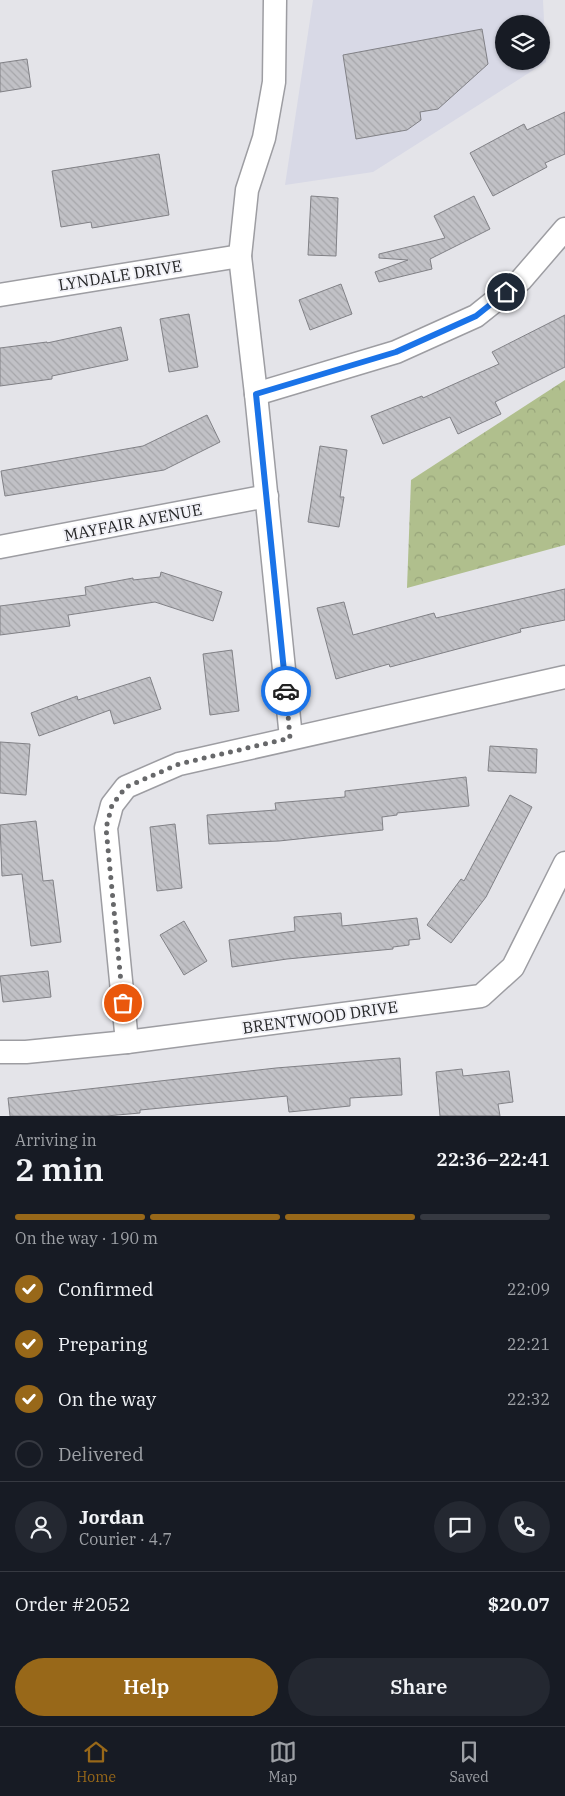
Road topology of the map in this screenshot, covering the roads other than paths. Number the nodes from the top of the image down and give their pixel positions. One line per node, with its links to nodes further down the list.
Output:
1 (275, 0): 3 (street)
2 (565, 230): 5 (street)
3 (240, 256): 4 (street, LYNDALE DRIVE); 5 (street)
4 (0, 295)
5 (256, 394): 6 (street)
6 (267, 496): 7 (street, MAYFAIR AVENUE); 9 (street)
7 (0, 547)
8 (565, 677): 9 (street)
9 (290, 738): 11 (street)
10 (565, 863): 11 (street, BRENTWOOD DRIVE)
11 (127, 1042): 12 (street, BRENTWOOD DRIVE)
12 (0, 1052)

